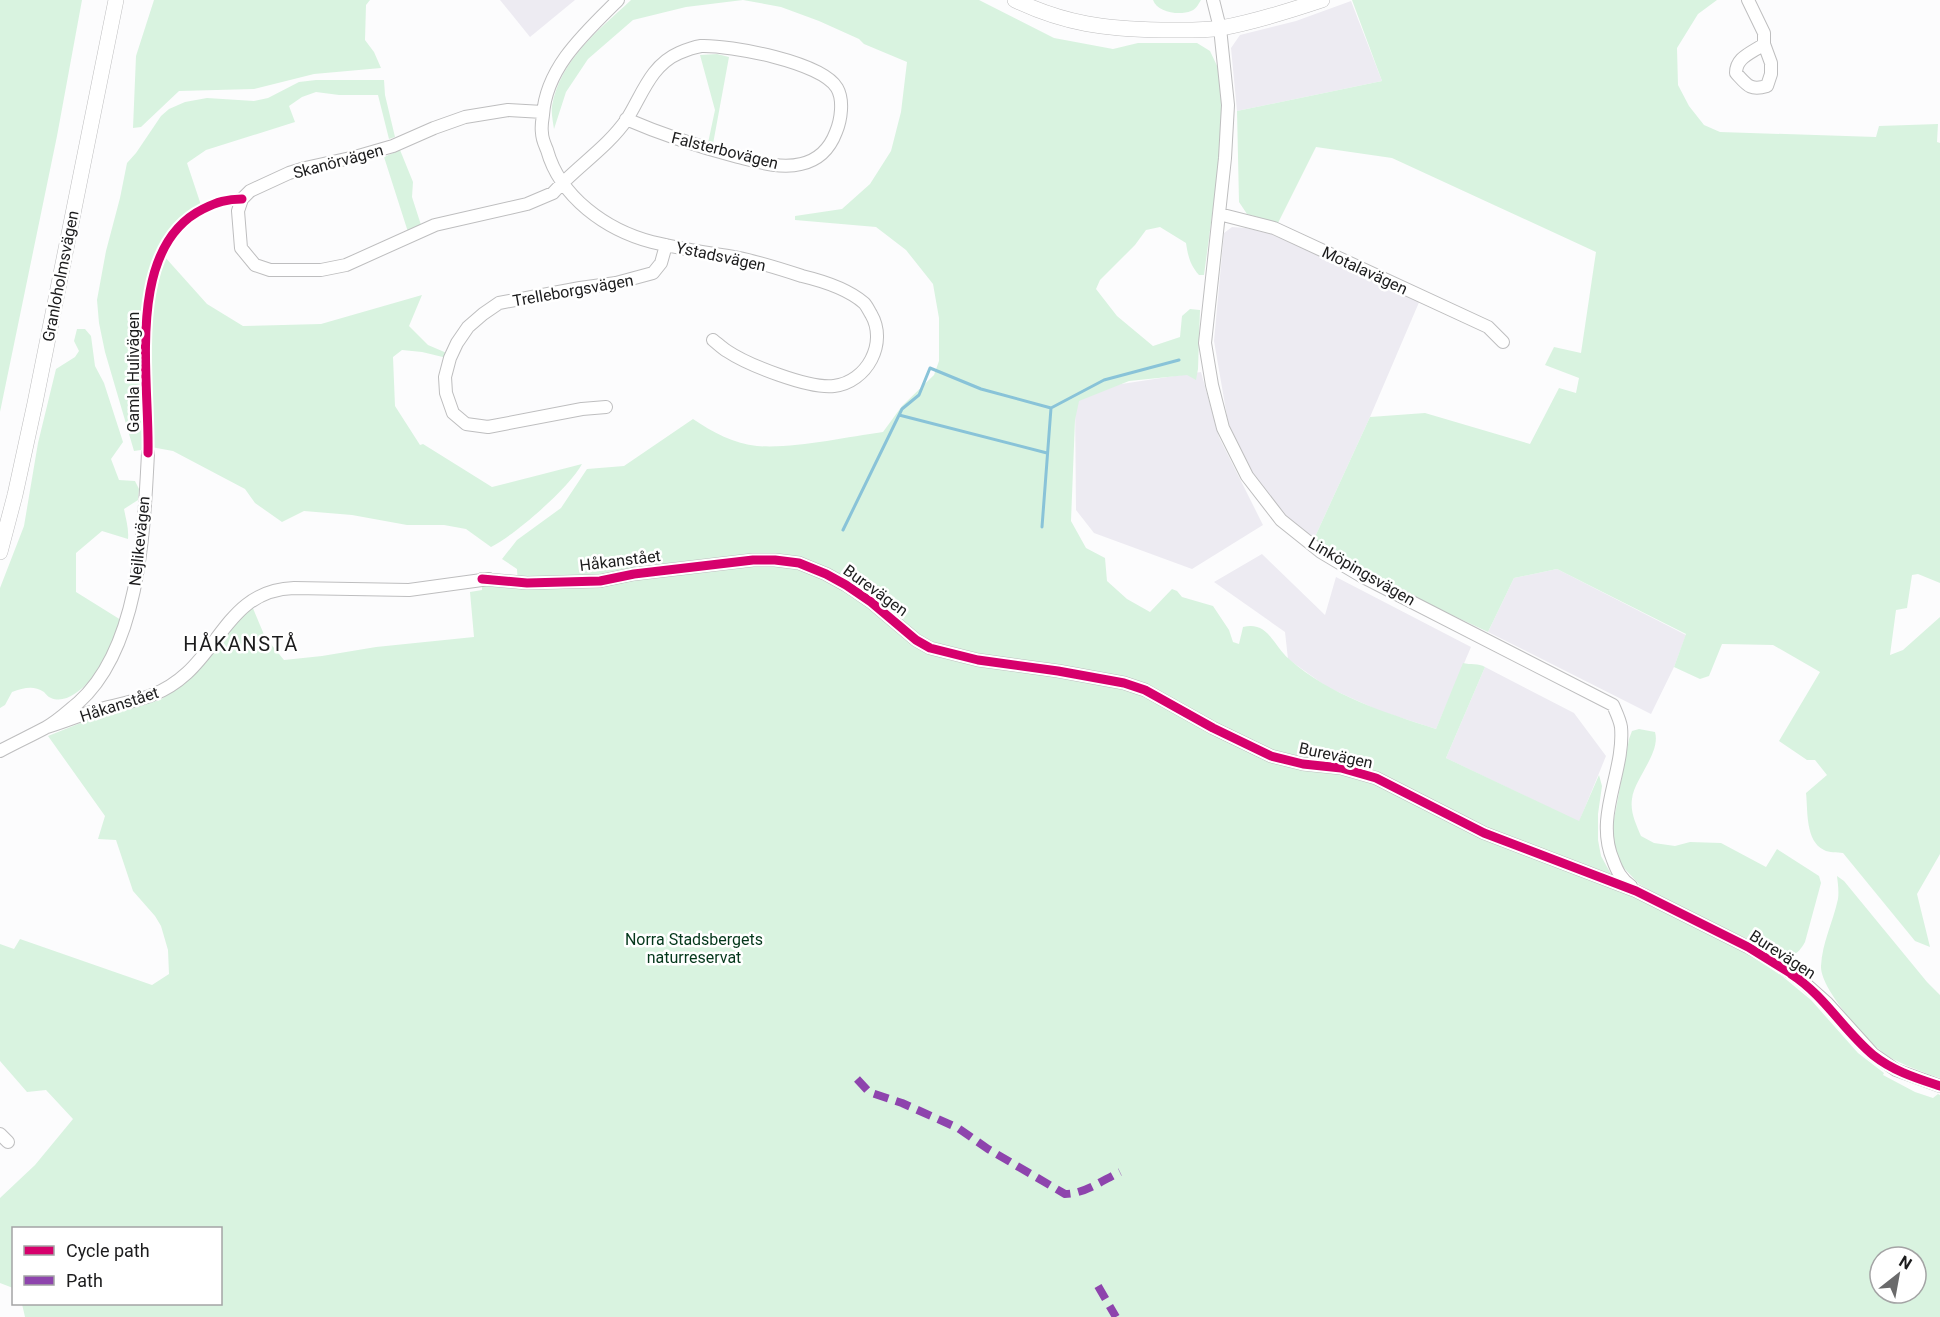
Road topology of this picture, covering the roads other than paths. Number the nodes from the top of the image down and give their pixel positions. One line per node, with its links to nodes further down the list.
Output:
1 (116, 0): 18 (street, Granloholmsvägen)
2 (618, 0): 9 (street, Ystadsvägen)
3 (1015, 0): 7 (street)
4 (1213, 0): 7 (street, Linköpingsvägen)
5 (1322, 0): 7 (street)
6 (1748, 0): 8 (street)
7 (1220, 28): 12 (street, Linköpingsvägen)
8 (1764, 44)
9 (543, 112): 11 (street, Ystadsvägen); 11 (street, Skanörvägen)
10 (626, 119): 10 (street, Falsterbovägen); 11 (street, Falsterbovägen)
11 (561, 183): 13 (street, Ystadsvägen)
12 (1219, 214): 15 (street, Motalavägen); 22 (street, Linköpingsvägen)
13 (666, 245): 14 (street, Ystadsvägen); 16 (street, Trelleborgsvägen)
14 (713, 340)
15 (1503, 342)
16 (606, 407)
17 (148, 453): 20 (street, Nejlikevägen)
18 (0, 552)
19 (725, 562): 20 (street, Håkanstået); 22 (street, Burevägen)
20 (47, 728): 21 (street, Nejlikevägen)
21 (0, 751)
22 (1636, 891): 23 (street, Burevägen)
23 (1940, 1086)

